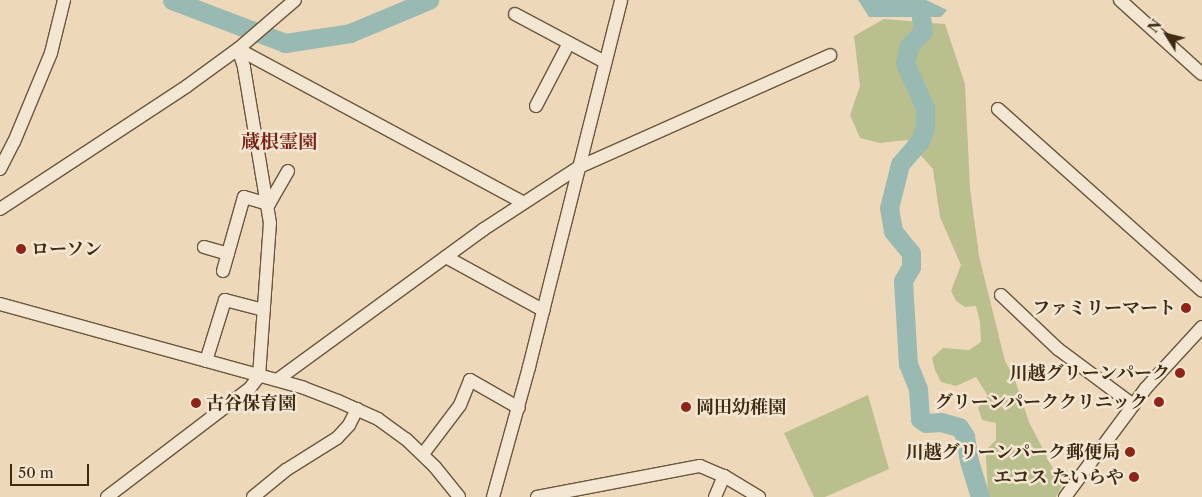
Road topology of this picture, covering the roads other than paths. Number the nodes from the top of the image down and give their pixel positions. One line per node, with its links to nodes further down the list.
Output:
1 (64, 0): 14 (street)
2 (295, 0): 7 (street)
3 (621, 0): 9 (street)
4 (1120, 0): 10 (street)
5 (515, 14): 6 (street)
6 (569, 43): 9 (street); 11 (street)
7 (238, 49): 16 (street); 17 (street); 18 (street)
8 (830, 55): 13 (street)
9 (605, 62): 13 (street)
10 (1202, 74)
11 (536, 106)
12 (998, 109): 23 (street)
13 (579, 167): 16 (street); 27 (street)
14 (0, 169)
15 (288, 171): 17 (street)
16 (522, 202): 21 (street)
17 (269, 204): 20 (street); 26 (street)
18 (0, 209)
19 (204, 247): 20 (street)
20 (228, 254): 22 (street)
21 (446, 257): 27 (street); 31 (street)
22 (223, 271)
23 (1202, 291)
24 (1001, 295): 32 (street)
25 (0, 304): 29 (street)
26 (264, 310): 29 (street); 30 (street)
27 (543, 310): 33 (street)
28 (1202, 327): 32 (street)
29 (206, 361): 30 (street)
30 (259, 376): 31 (street); 38 (street)
31 (277, 380): 34 (street)
32 (1132, 405): 37 (street)
33 (519, 408): 35 (street); 41 (street)
34 (357, 409): 35 (street); 39 (street)
35 (423, 454): 40 (street)
36 (724, 476): 42 (street); 43 (street); 44 (street)
37 (1070, 495)
38 (107, 497)
39 (253, 497)
40 (459, 497)
41 (493, 497)
42 (537, 497)
43 (715, 497)
44 (760, 497)

